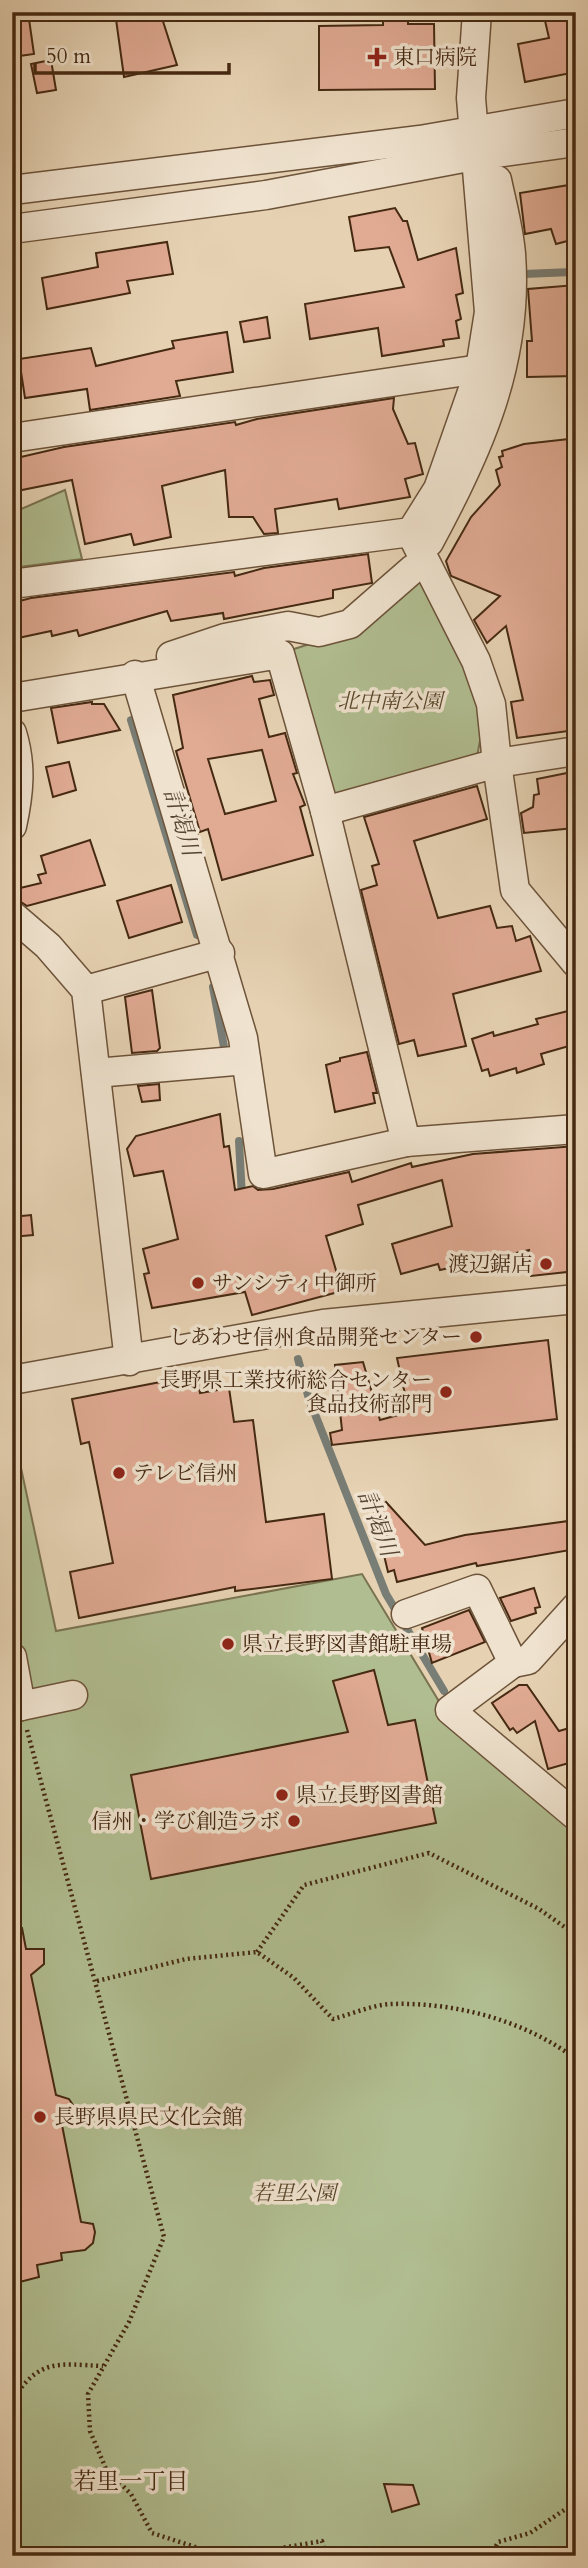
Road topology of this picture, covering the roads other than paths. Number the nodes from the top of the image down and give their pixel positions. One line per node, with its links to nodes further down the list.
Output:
1 (477, 12): 4 (street)
2 (576, 113): 4 (street)
3 (576, 142): 4 (street)
4 (473, 143): 6 (street); 7 (street); 8 (street)
5 (497, 180): 10 (street)
6 (12, 190)
7 (12, 229)
8 (480, 369): 9 (street); 10 (street)
9 (12, 438)
10 (420, 537): 12 (street); 18 (street)
11 (413, 569): 14 (street)
12 (12, 584)
13 (135, 675): 15 (street); 19 (street); 22 (street)
14 (12, 679)
15 (12, 698)
16 (12, 733): 20 (street)
17 (576, 751): 18 (street)
18 (496, 763): 19 (street); 23 (street)
19 (325, 811): 28 (street)
20 (12, 826)
21 (12, 915): 24 (street)
22 (220, 953): 24 (street); 25 (street)
23 (576, 962)
24 (86, 990): 26 (street)
25 (246, 1060): 26 (street); 28 (street)
26 (96, 1073): 30 (street)
27 (576, 1129): 28 (street)
28 (406, 1142)
29 (576, 1299): 30 (street)
30 (128, 1361): 31 (street)
31 (12, 1380)
32 (576, 1608): 35 (street)
33 (406, 1614): 35 (street)
34 (12, 1657): 37 (street)
35 (513, 1663): 38 (street)
36 (73, 1695): 37 (street)
37 (16, 1707)
38 (576, 1816)

